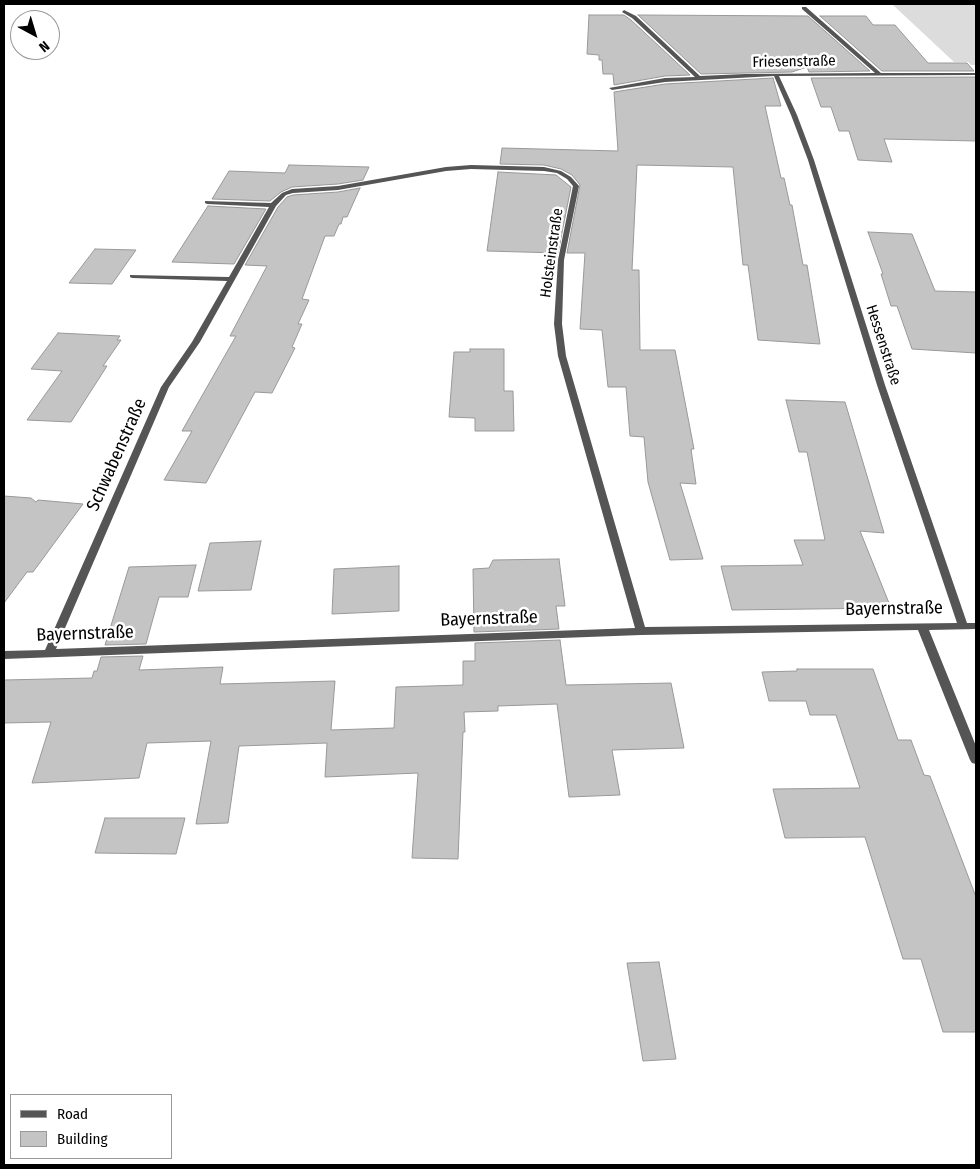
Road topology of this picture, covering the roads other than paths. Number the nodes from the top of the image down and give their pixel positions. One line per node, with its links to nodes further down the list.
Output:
1 (804, 8): 3 (street)
2 (624, 11): 6 (street)
3 (879, 74): 4 (street, Friesenstraße); 5 (street, Friesenstraße)
4 (976, 74)
5 (776, 75): 6 (street, Friesenstraße); 13 (street, Hessenstraße)
6 (698, 77): 7 (street, Friesenstraße)
7 (612, 88)
8 (355, 185): 10 (street, Schwabenstraße); 16 (street, Holsteinstraße)
9 (207, 202): 10 (street)
10 (273, 205): 12 (street, Schwabenstraße)
11 (132, 276): 12 (street)
12 (231, 279): 17 (street, Schwabenstraße)
13 (963, 625): 14 (street, Bayernstraße); 15 (street, Bayernstraße)
14 (976, 626)
15 (922, 627): 16 (street, Bayernstraße); 19 (street)
16 (641, 631): 17 (street, Bayernstraße)
17 (49, 653): 18 (street, Bayernstraße)
18 (4, 655)
19 (976, 760)

